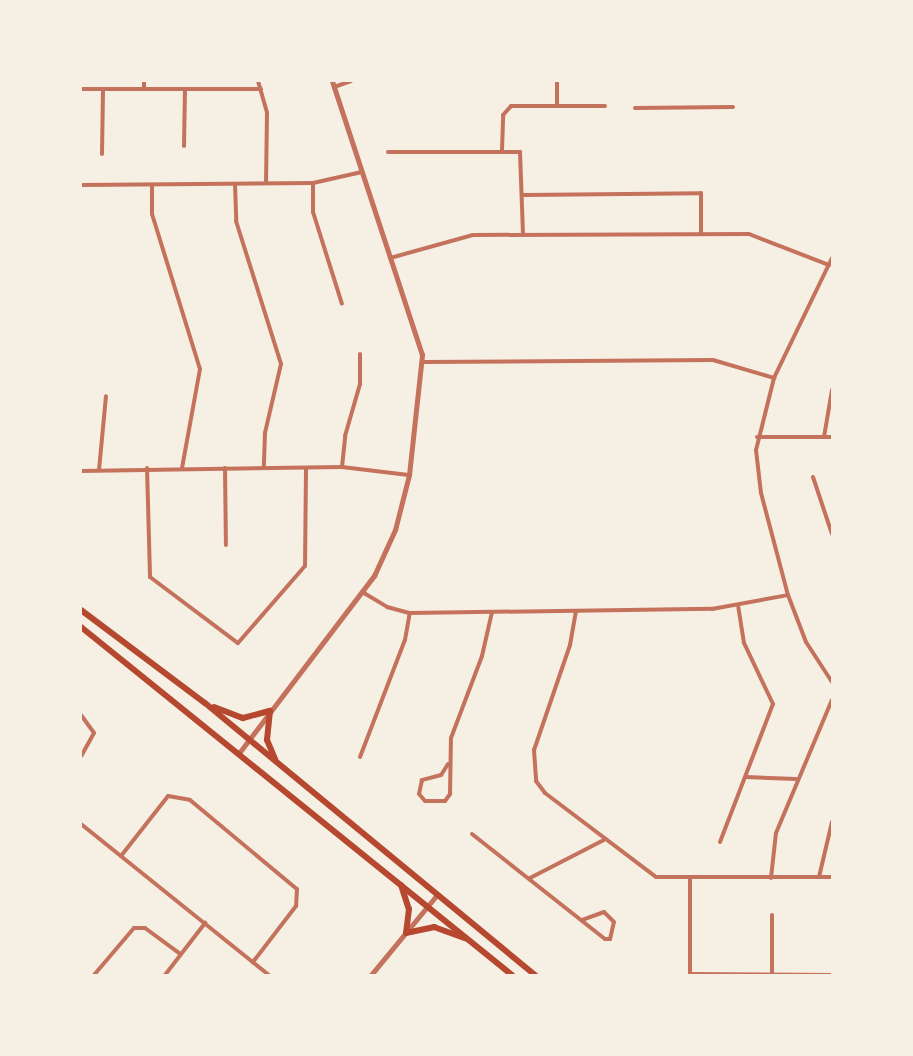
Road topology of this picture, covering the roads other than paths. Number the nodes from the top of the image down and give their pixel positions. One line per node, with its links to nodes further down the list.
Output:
1 (144, 81): 8 (street)
2 (258, 81): 9 (street)
3 (332, 81): 6 (street)
4 (351, 81): 6 (street)
5 (557, 81): 12 (street)
6 (334, 87): 20 (street)
7 (103, 88): 8 (street); 10 (street); 19 (street)
8 (144, 88): 11 (street)
9 (261, 88): 11 (street); 21 (street)
10 (81, 89)
11 (184, 89): 16 (street)
12 (556, 106): 13 (street); 17 (street)
13 (605, 106)
14 (733, 107): 15 (street)
15 (635, 108)
16 (184, 146)
17 (502, 150): 18 (street); 26 (street)
18 (388, 152)
19 (102, 154)
20 (362, 172): 22 (street); 29 (street)
21 (266, 183): 22 (street); 23 (street)
22 (313, 183): 32 (street)
23 (235, 184): 25 (street); 45 (street)
24 (81, 185): 25 (street)
25 (152, 185): 43 (street)
26 (524, 195): 27 (street); 28 (street)
27 (701, 234): 28 (street); 31 (street)
28 (524, 235): 29 (street)
29 (390, 258): 34 (street)
30 (832, 258): 31 (street)
31 (829, 265): 35 (street)
32 (342, 304)
33 (360, 354): 41 (street)
34 (423, 362): 35 (street); 49 (street)
35 (774, 378): 39 (street)
36 (832, 390): 40 (street)
37 (106, 396): 47 (street)
38 (832, 436): 40 (street)
39 (757, 437): 40 (street); 54 (street)
40 (824, 437)
41 (342, 467): 46 (street); 49 (street)
42 (147, 468): 43 (street); 46 (street); 47 (street)
43 (182, 468): 44 (street)
44 (225, 468): 45 (street); 52 (street)
45 (264, 468): 46 (street)
46 (306, 468)
47 (99, 470): 48 (street)
48 (81, 471)
49 (410, 475): 53 (street)
50 (813, 477): 51 (street)
51 (832, 534)
52 (226, 545)
53 (364, 592): 59 (street); 64 (street)
54 (788, 595): 55 (street); 61 (street)
55 (738, 607): 57 (street); 72 (street)
56 (81, 610): 63 (main road)
57 (576, 611): 58 (street); 77 (street)
58 (492, 612): 59 (street); 71 (street)
59 (410, 613): 69 (street)
60 (81, 627): 67 (main road)
61 (832, 682)
62 (832, 700): 73 (street)
63 (205, 703): 64 (main road); 66 (main road)
64 (270, 711): 66 (street); 70 (main road)
65 (81, 715): 68 (street)
66 (249, 740): 67 (street); 70 (main road)
67 (238, 753): 85 (main road)
68 (81, 756)
69 (360, 757)
70 (275, 760): 86 (main road)
71 (448, 765): 71 (street)
72 (746, 777): 73 (street); 78 (street)
73 (796, 779): 84 (street)
74 (832, 822): 81 (street)
75 (81, 824): 79 (street)
76 (472, 834): 83 (street)
77 (604, 840): 80 (street); 83 (street)
78 (720, 842)
79 (121, 856): 90 (street); 94 (street)
80 (690, 877): 84 (street); 102 (street)
81 (819, 877): 82 (street); 84 (street)
82 (832, 877)
83 (530, 878): 89 (street)
84 (771, 878)
85 (399, 882): 87 (main road); 91 (main road)
86 (437, 895): 87 (street); 101 (main road)
87 (428, 905): 91 (street); 92 (main road)
88 (772, 915): 95 (street)
89 (582, 920): 89 (street)
90 (204, 923): 93 (street); 94 (street)
91 (405, 933): 92 (main road); 99 (street)
92 (474, 942): 100 (main road)
93 (179, 953): 96 (street); 97 (street)
94 (253, 962): 98 (street)
95 (772, 974): 102 (street); 103 (street)
96 (94, 975)
97 (165, 975)
98 (269, 975)
99 (371, 975)
100 (512, 975)
101 (535, 975)
102 (690, 975)
103 (832, 975)

